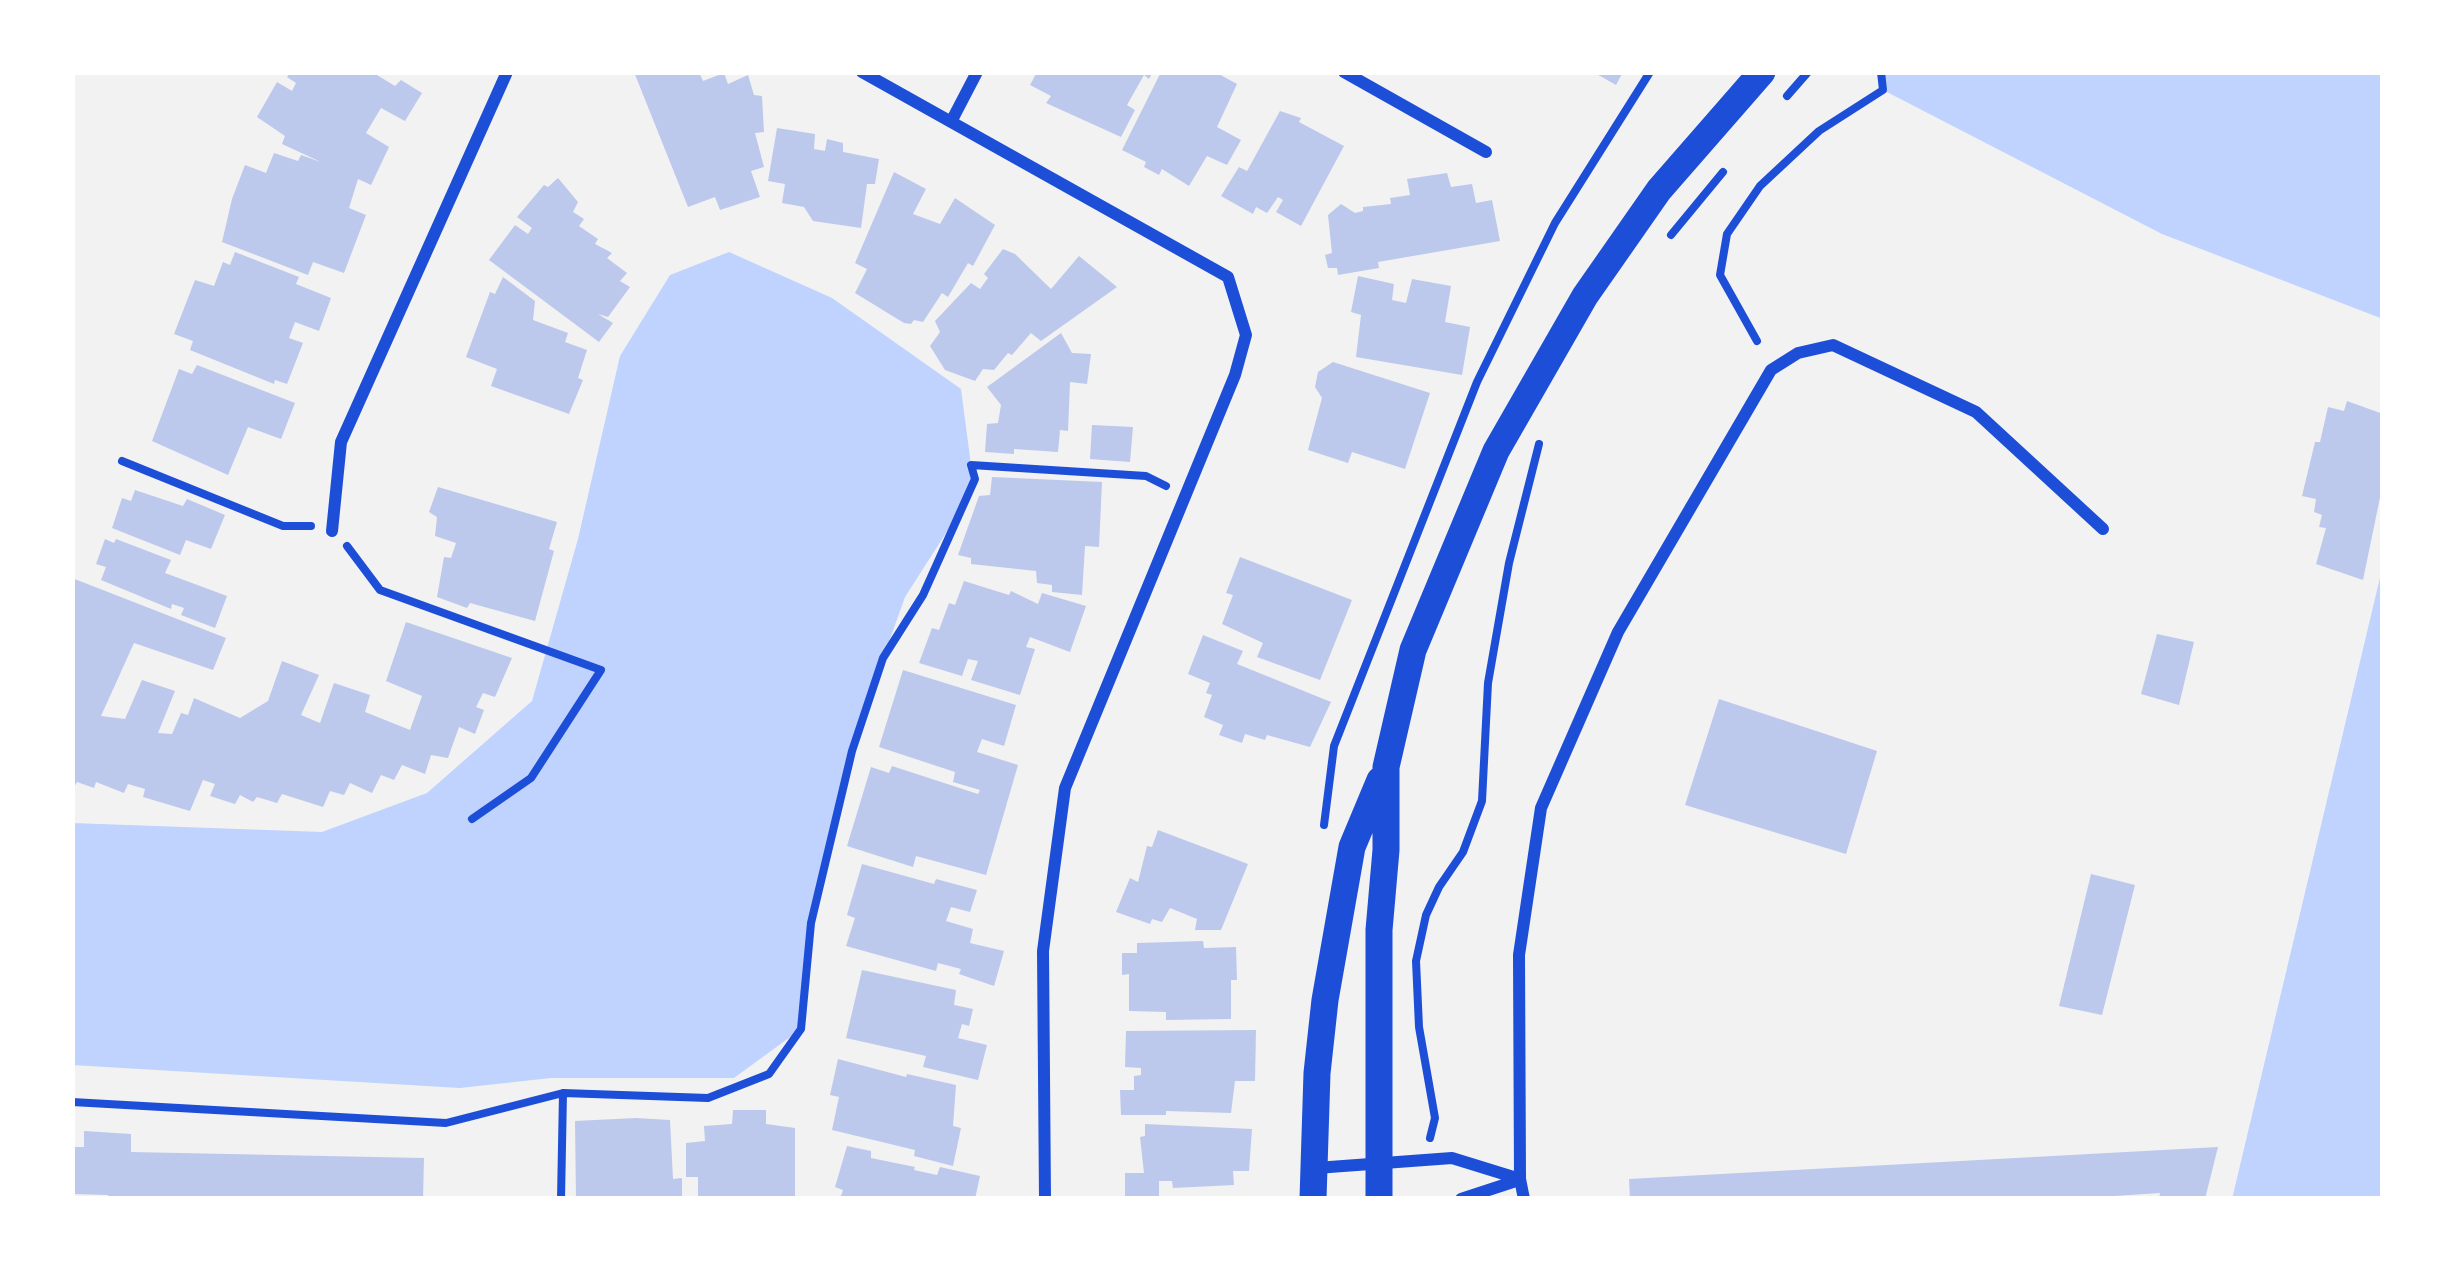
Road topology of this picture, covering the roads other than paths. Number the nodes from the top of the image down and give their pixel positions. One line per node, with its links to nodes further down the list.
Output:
1 (507, 72): 8 (street)
2 (862, 72): 6 (street)
3 (977, 72): 6 (street)
4 (1344, 72): 7 (street)
5 (1762, 72): 10 (main road)
6 (952, 120): 14 (street)
7 (1486, 152)
8 (332, 529)
9 (2103, 529): 13 (street)
10 (1386, 766): 11 (main road); 12 (main road)
11 (1378, 1166): 12 (street); 13 (street); 16 (main road)
12 (1315, 1168): 15 (main road)
13 (1520, 1179): 17 (street); 18 (street)
14 (1045, 1199)
15 (1313, 1199)
16 (1379, 1199)
17 (1461, 1199)
18 (1524, 1199)

